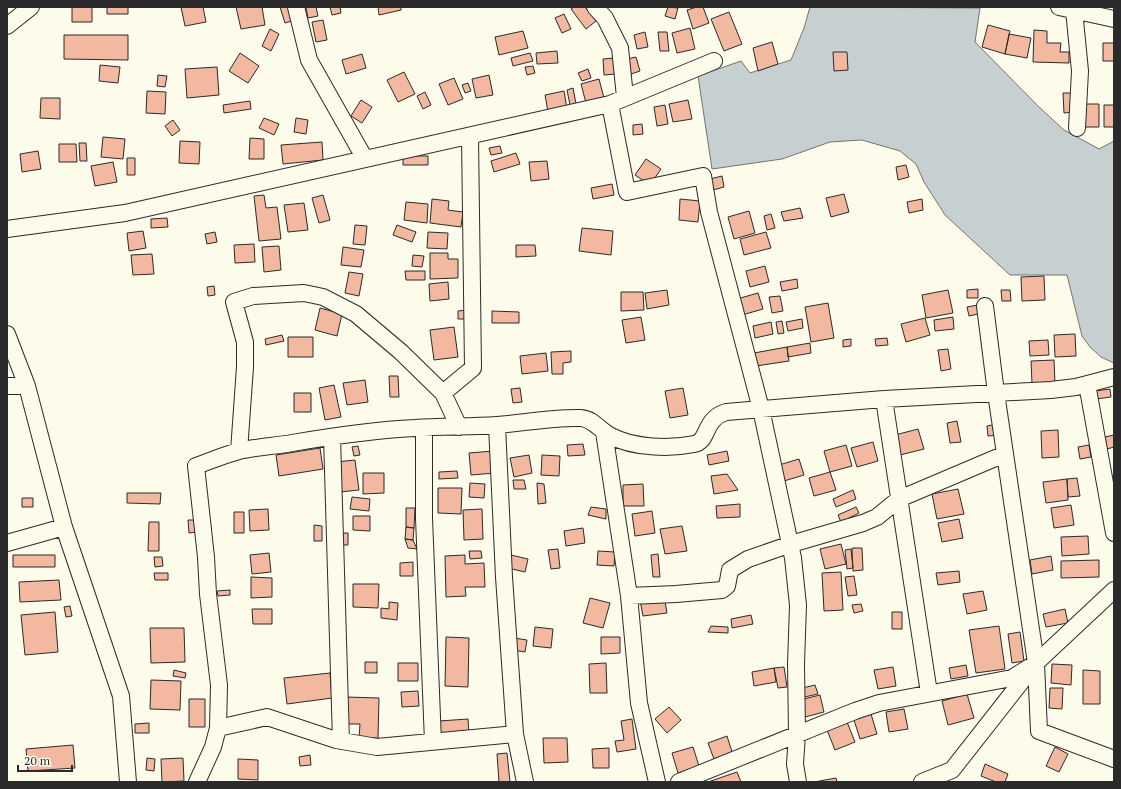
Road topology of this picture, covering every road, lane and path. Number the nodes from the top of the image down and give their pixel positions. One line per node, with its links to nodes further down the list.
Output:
1 (31, 7): 6 (street)
2 (296, 7): 12 (street)
3 (595, 7): 8 (street)
4 (1066, 9): 5 (street); 10 (street)
5 (1114, 19)
6 (7, 26)
7 (714, 61): 8 (street)
8 (625, 98): 9 (street)
9 (610, 104): 11 (street); 23 (street)
10 (1077, 128)
11 (470, 136): 12 (street); 20 (street)
12 (365, 159): 13 (street)
13 (7, 229)
14 (985, 306): 21 (street)
15 (7, 334): 19 (street)
16 (1114, 377): 17 (street)
17 (1087, 384): 21 (street); 33 (street)
18 (7, 386): 19 (street)
19 (27, 386): 32 (street)
20 (443, 393): 25 (street); 29 (street)
21 (996, 393): 22 (street); 30 (street)
22 (884, 399): 23 (street); 31 (street)
23 (761, 409): 27 (street); 35 (street)
24 (497, 425): 25 (street); 27 (street); 41 (street)
25 (459, 427): 26 (street)
26 (424, 428): 28 (street); 44 (street)
27 (604, 432): 37 (street)
28 (332, 437): 29 (street); 43 (street)
29 (239, 451): 40 (street)
30 (1005, 454): 31 (street); 38 (street)
31 (899, 499): 35 (street); 39 (street)
32 (64, 527): 34 (street); 47 (street)
33 (1114, 533)
34 (7, 543)
35 (791, 544): 37 (street); 42 (street)
36 (1114, 590): 38 (street)
37 (629, 596): 50 (street)
38 (1036, 663): 39 (street); 45 (street); 46 (street)
39 (929, 693): 42 (street)
40 (218, 728): 43 (street); 48 (street)
41 (515, 734): 44 (street); 49 (street)
42 (797, 734): 51 (street); 52 (street)
43 (341, 741): 44 (street)
44 (433, 742)
45 (1114, 760)
46 (955, 776): 53 (street)
47 (128, 782)
48 (197, 782)
49 (525, 782)
50 (658, 782)
51 (679, 782)
52 (798, 782)
53 (922, 782)

